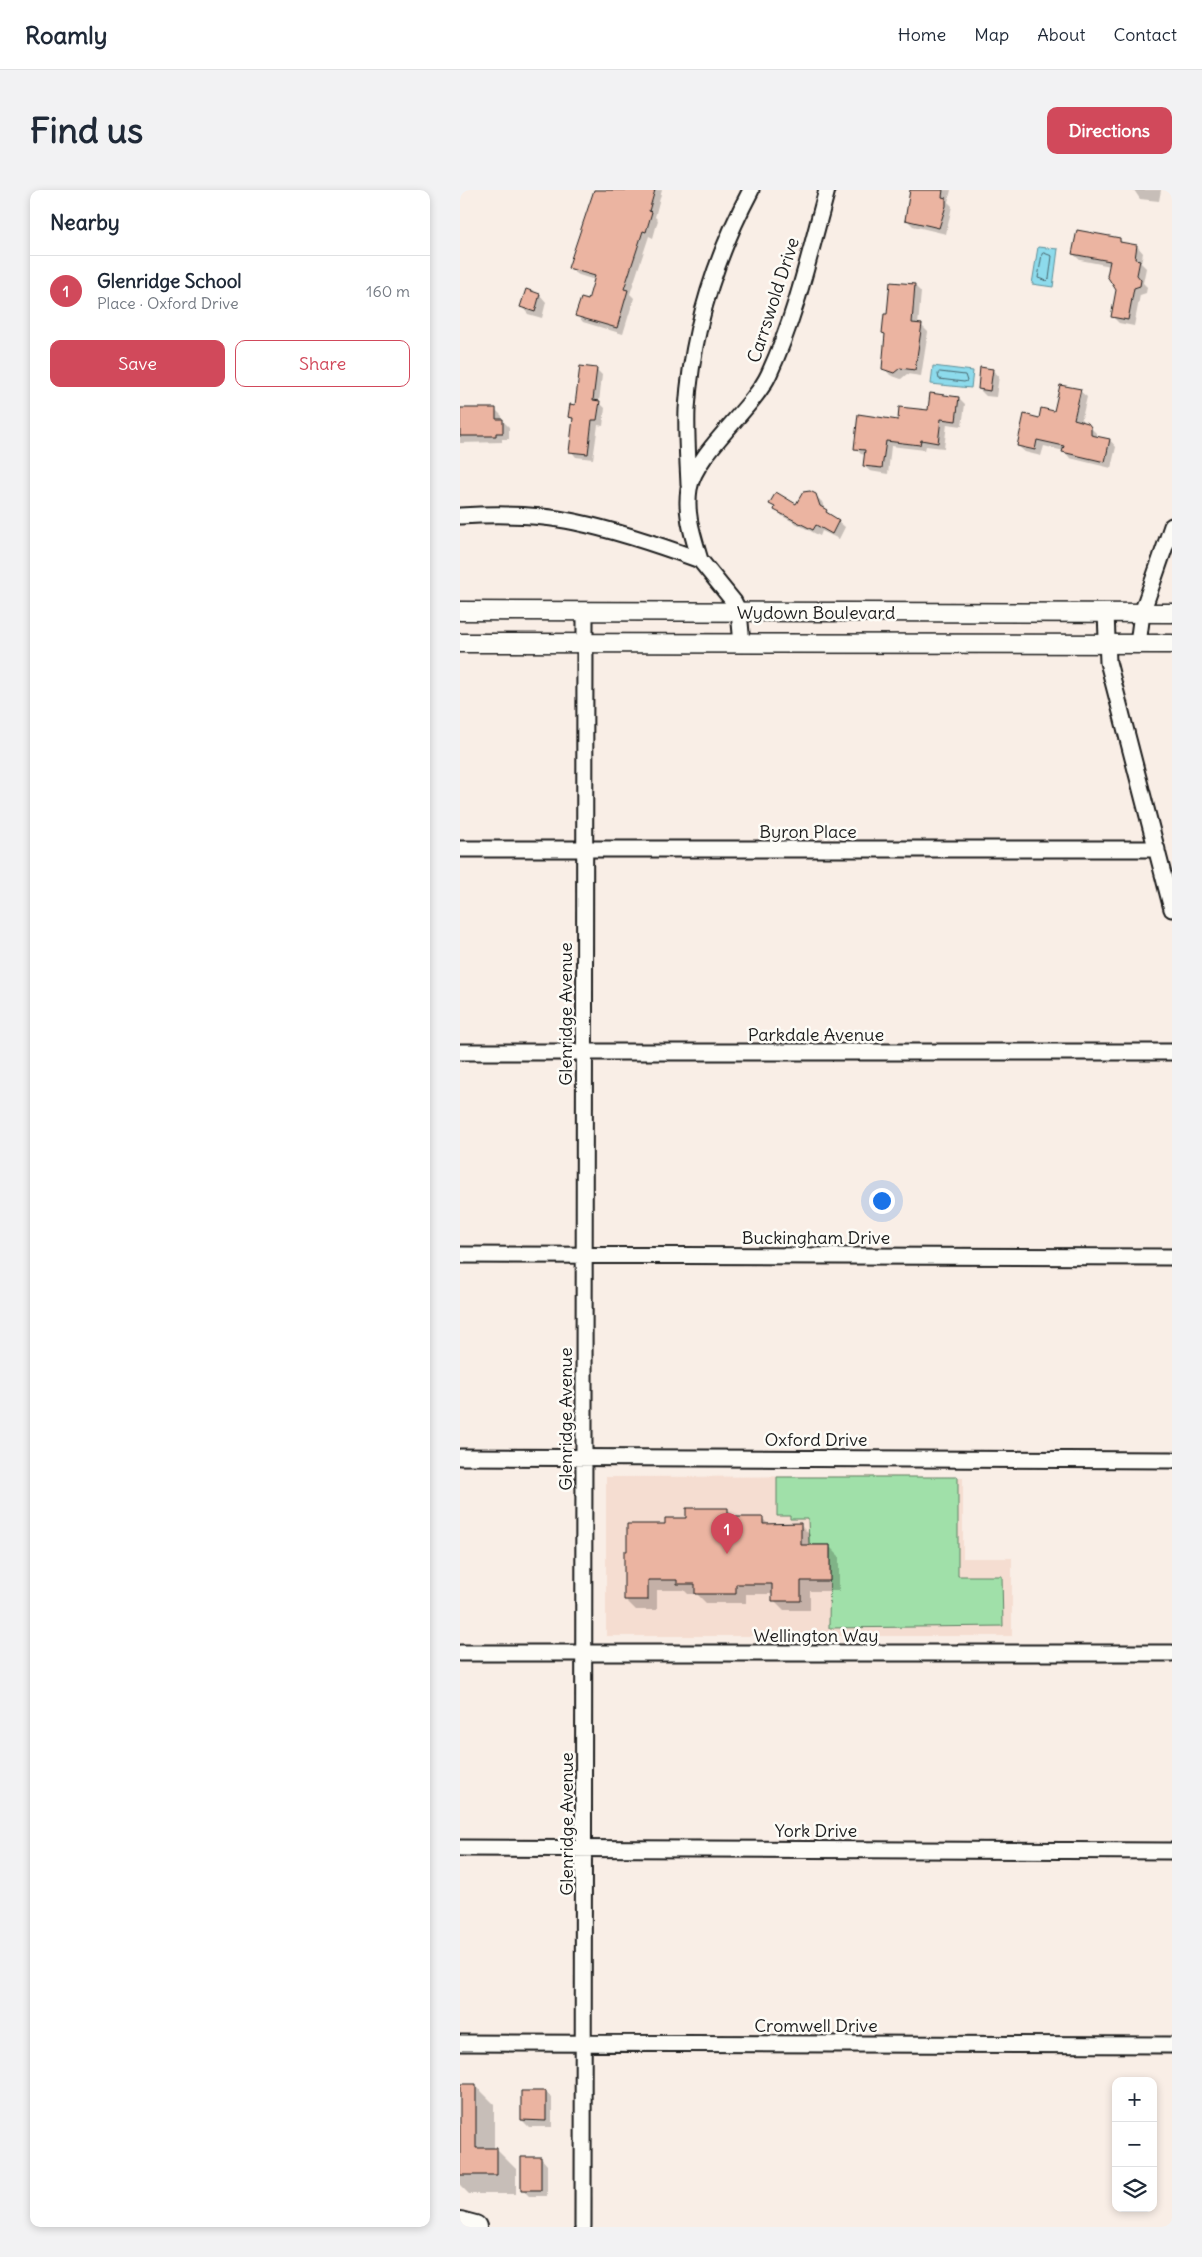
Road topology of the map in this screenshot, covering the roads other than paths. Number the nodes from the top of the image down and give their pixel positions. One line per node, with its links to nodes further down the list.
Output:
1 (751, 190): 3 (street, Carrswold Drive)
2 (828, 190): 3 (street, Carrswold Drive)
3 (689, 488): 6 (street, Carrswold Drive)
4 (460, 516): 6 (street)
5 (1172, 526): 11 (street)
6 (700, 560): 9 (street, Carrswold Drive)
7 (460, 611): 8 (street, Wydown Boulevard)
8 (585, 611): 9 (street, Wydown Boulevard); 14 (street, Glenridge Avenue)
9 (738, 612): 10 (street, Wydown Boulevard); 15 (street, Carrswold Drive)
10 (1106, 613): 11 (street, Wydown Boulevard); 18 (street)
11 (1142, 613): 12 (street, Wydown Boulevard); 16 (street)
12 (1172, 613)
13 (460, 643): 14 (street, Wydown Boulevard)
14 (586, 643): 15 (street, Wydown Boulevard); 21 (street, Glenridge Avenue)
15 (742, 644): 18 (street, Wydown Boulevard)
16 (1138, 644): 17 (street, Wydown Boulevard); 18 (street, Wydown Boulevard)
17 (1172, 644)
18 (1106, 645): 20 (street)
19 (460, 849): 21 (street, Byron Place)
20 (1157, 849): 21 (street, Byron Place); 22 (street)
21 (584, 850): 25 (street, Glenridge Avenue)
22 (1172, 909)
23 (460, 1052): 25 (street, Parkdale Avenue)
24 (1172, 1052): 25 (street, Parkdale Avenue)
25 (584, 1053): 27 (street, Glenridge Avenue)
26 (460, 1255): 27 (street, Buckingham Drive)
27 (583, 1255): 28 (street, Buckingham Drive); 30 (street, Glenridge Avenue)
28 (1172, 1257)
29 (460, 1457): 30 (street, Oxford Drive)
30 (584, 1457): 31 (street, Oxford Drive); 34 (street, Glenridge Avenue)
31 (1172, 1460)
32 (1172, 1653): 34 (street, Wellington Way)
33 (460, 1654): 34 (street, Wellington Way)
34 (585, 1654): 36 (street, Glenridge Avenue)
35 (460, 1848): 36 (street, York Drive)
36 (584, 1848): 37 (street, York Drive); 39 (street, Glenridge Avenue)
37 (1172, 1851)
38 (460, 2043): 39 (street, Cromwell Drive)
39 (583, 2043): 40 (street, Cromwell Drive); 43 (street, Glenridge Avenue)
40 (1172, 2045)
41 (460, 2223): 42 (main road)
42 (475, 2227)
43 (584, 2227)

